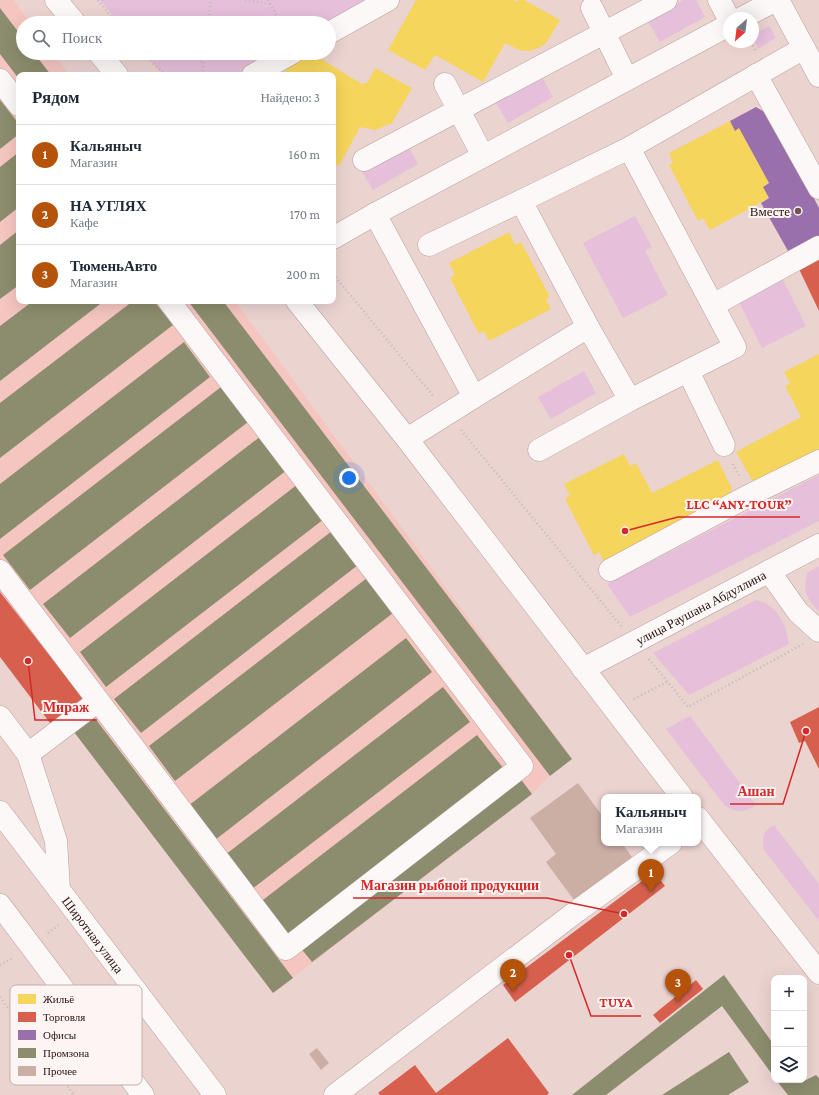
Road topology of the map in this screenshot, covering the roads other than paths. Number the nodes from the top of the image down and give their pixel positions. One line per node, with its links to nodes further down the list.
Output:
1 (56, 0): 9 (street)
2 (388, 0): 11 (street)
3 (666, 0): 12 (street)
4 (719, 0): 7 (street)
5 (777, 0): 8 (street); 13 (street)
6 (592, 8): 12 (street)
7 (725, 12)
8 (754, 12)
9 (69, 16)
10 (723, 28): 20 (street)
11 (336, 29)
12 (604, 32): 20 (street); 24 (street)
13 (804, 48): 18 (street); 19 (street)
14 (105, 60): 16 (street)
15 (279, 60): 17 (street)
16 (115, 72)
17 (257, 72)
18 (756, 76): 25 (street); 28 (street)
19 (819, 76)
20 (627, 79): 26 (street)
21 (0, 80): 23 (street)
22 (445, 84): 24 (street)
23 (16, 101)
24 (458, 110): 26 (street); 27 (street)
25 (629, 148): 29 (street); 36 (street)
26 (483, 156): 30 (street)
27 (364, 160)
28 (819, 188)
29 (521, 202): 32 (street); 37 (street)
30 (375, 214): 31 (street); 39 (street)
31 (336, 236)
32 (429, 245)
33 (819, 247): 36 (street)
34 (170, 304): 51 (street)
35 (299, 304): 41 (street)
36 (713, 305): 38 (street)
37 (588, 327): 39 (street); 40 (street)
38 (688, 371): 40 (street); 42 (street)
39 (474, 396): 41 (street)
40 (630, 400): 43 (street)
41 (406, 439): 50 (street)
42 (724, 445)
43 (539, 450)
44 (819, 461): 46 (street)
45 (819, 545): 48 (street, улица Раушана Абдуллина)
46 (610, 570)
47 (0, 571): 51 (street)
48 (769, 571): 49 (street); 50 (street, улица Раушана Абдуллина)
49 (812, 637)
50 (583, 669): 54 (street)
51 (98, 701): 53 (street)
52 (0, 717): 53 (street)
53 (28, 754): 58 (street)
54 (680, 794)
55 (0, 812): 58 (street, Широтная улица)
56 (701, 824): 60 (street)
57 (667, 846): 67 (street)
58 (59, 890): 62 (street, Широтная улица)
59 (0, 905): 61 (street)
60 (819, 973)
61 (60, 985)
62 (132, 985)
63 (142, 998): 66 (street, Широтная улица)
64 (135, 1085): 65 (street)
65 (143, 1095)
66 (216, 1095)
67 (334, 1095)

